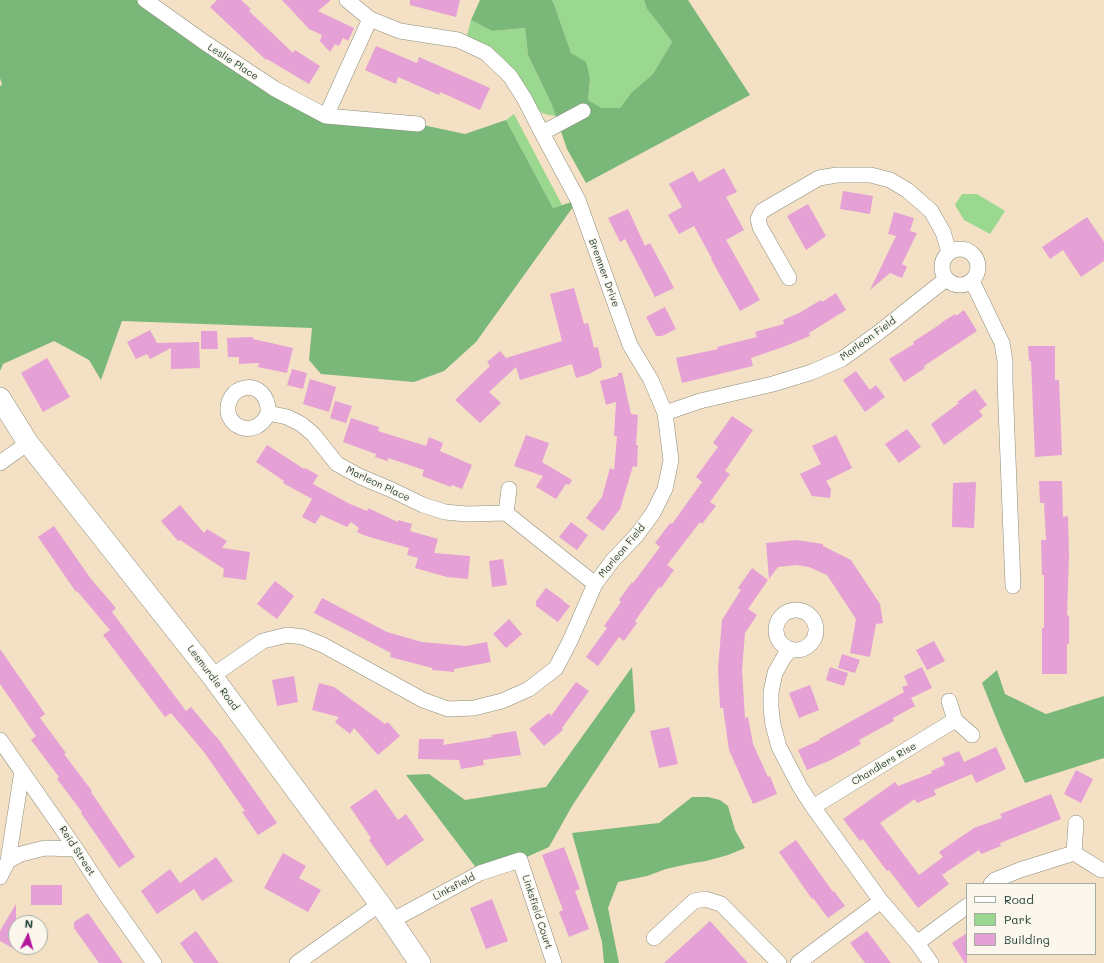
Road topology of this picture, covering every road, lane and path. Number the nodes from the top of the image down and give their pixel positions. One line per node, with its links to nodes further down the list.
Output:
1 (145, 0): 5 (street, Leslie Place)
2 (346, 0): 3 (street, Bremner Drive)
3 (370, 19): 5 (street); 7 (street, Bremner Drive)
4 (583, 111): 7 (street)
5 (326, 116): 6 (street, Leslie Place)
6 (418, 124)
7 (542, 134): 14 (street, Bremner Drive)
8 (949, 252): 9 (street); 10 (street); 11 (street)
9 (789, 278)
10 (946, 279): 11 (street); 14 (street, Marleon Field)
11 (972, 281): 20 (street)
12 (0, 398): 15 (street, Lesmurdie Road)
13 (268, 413): 18 (street, Marleon Place)
14 (665, 413): 19 (street, Marleon Field)
15 (28, 443): 16 (street); 22 (street, Lesmurdie Road)
16 (0, 463)
17 (509, 489): 18 (street)
18 (506, 513): 19 (street)
19 (595, 584): 22 (street, Marleon Field)
20 (1014, 586)
21 (791, 649): 28 (street)
22 (212, 676): 38 (street, Lesmurdie Road)
23 (949, 701): 24 (street)
24 (956, 720): 25 (street); 28 (street, Chandlers Rise)
25 (972, 735)
26 (0, 740): 27 (street, Reid Street)
27 (22, 771): 30 (street, Reid Street); 33 (street)
28 (813, 807): 37 (street)
29 (1076, 823): 31 (street)
30 (76, 849): 33 (street); 43 (street, Reid Street)
31 (1074, 853): 34 (street); 36 (street)
32 (520, 860): 40 (street, Linksfield); 46 (street, Linksfield Court)
33 (8, 861): 35 (street)
34 (1101, 870)
35 (0, 877)
36 (992, 883)
37 (880, 901): 42 (street); 48 (street)
38 (380, 904): 40 (street, Lesmurdie Road); 44 (street)
39 (966, 907): 42 (street)
40 (392, 921): 45 (street, Lesmurdie Road)
41 (654, 938): 47 (street)
42 (917, 943): 49 (street)
43 (154, 963)
44 (297, 963)
45 (420, 963)
46 (554, 963)
47 (779, 963)
48 (798, 963)
49 (932, 963)

